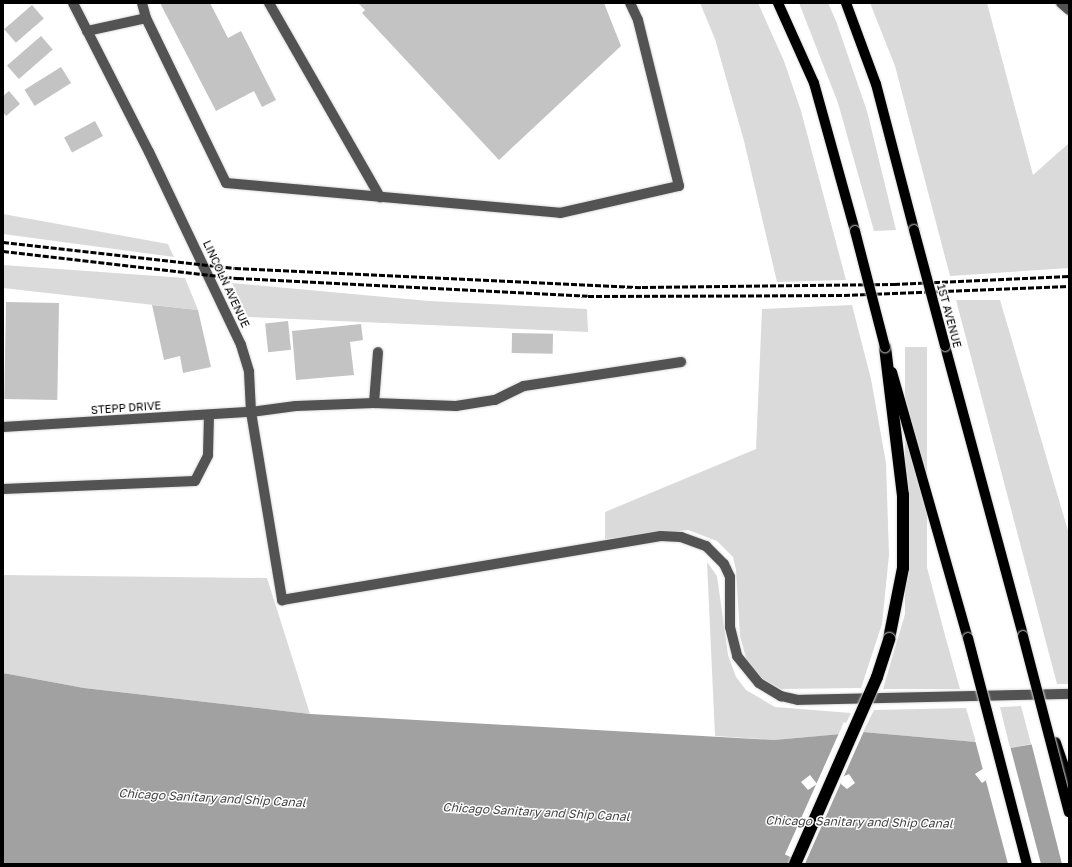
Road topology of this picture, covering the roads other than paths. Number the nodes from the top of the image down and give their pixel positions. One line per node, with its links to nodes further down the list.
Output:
1 (73, 3): 10 (street, LINCOLN AVENUE)
2 (142, 3): 9 (street)
3 (269, 3): 11 (street)
4 (630, 3): 11 (street)
5 (778, 3): 12 (main road, bridge)
6 (846, 3): 21 (main road, 1ST AVENUE, bridge)
7 (1061, 3): 8 (street)
8 (1069, 10)
9 (146, 18): 10 (street); 11 (street)
10 (87, 31): 16 (street, LINCOLN AVENUE)
11 (380, 197)
12 (885, 347): 24 (highway, bridge); 25 (main road, bridge)
13 (378, 352): 15 (street)
14 (681, 362): 15 (street, STEPP DRIVE)
15 (374, 403): 16 (street, STEPP DRIVE)
16 (251, 412): 17 (street, STEPP DRIVE); 20 (street, LINCOLN AVENUE)
17 (209, 415): 18 (street, STEPP DRIVE); 19 (street)
18 (3, 427)
19 (3, 490)
20 (1069, 694)
21 (1042, 704): 22 (highway, bridge); 23 (main road, 1ST AVENUE, bridge)
22 (1069, 784)
23 (1069, 812)
24 (795, 864)
25 (1027, 864)

